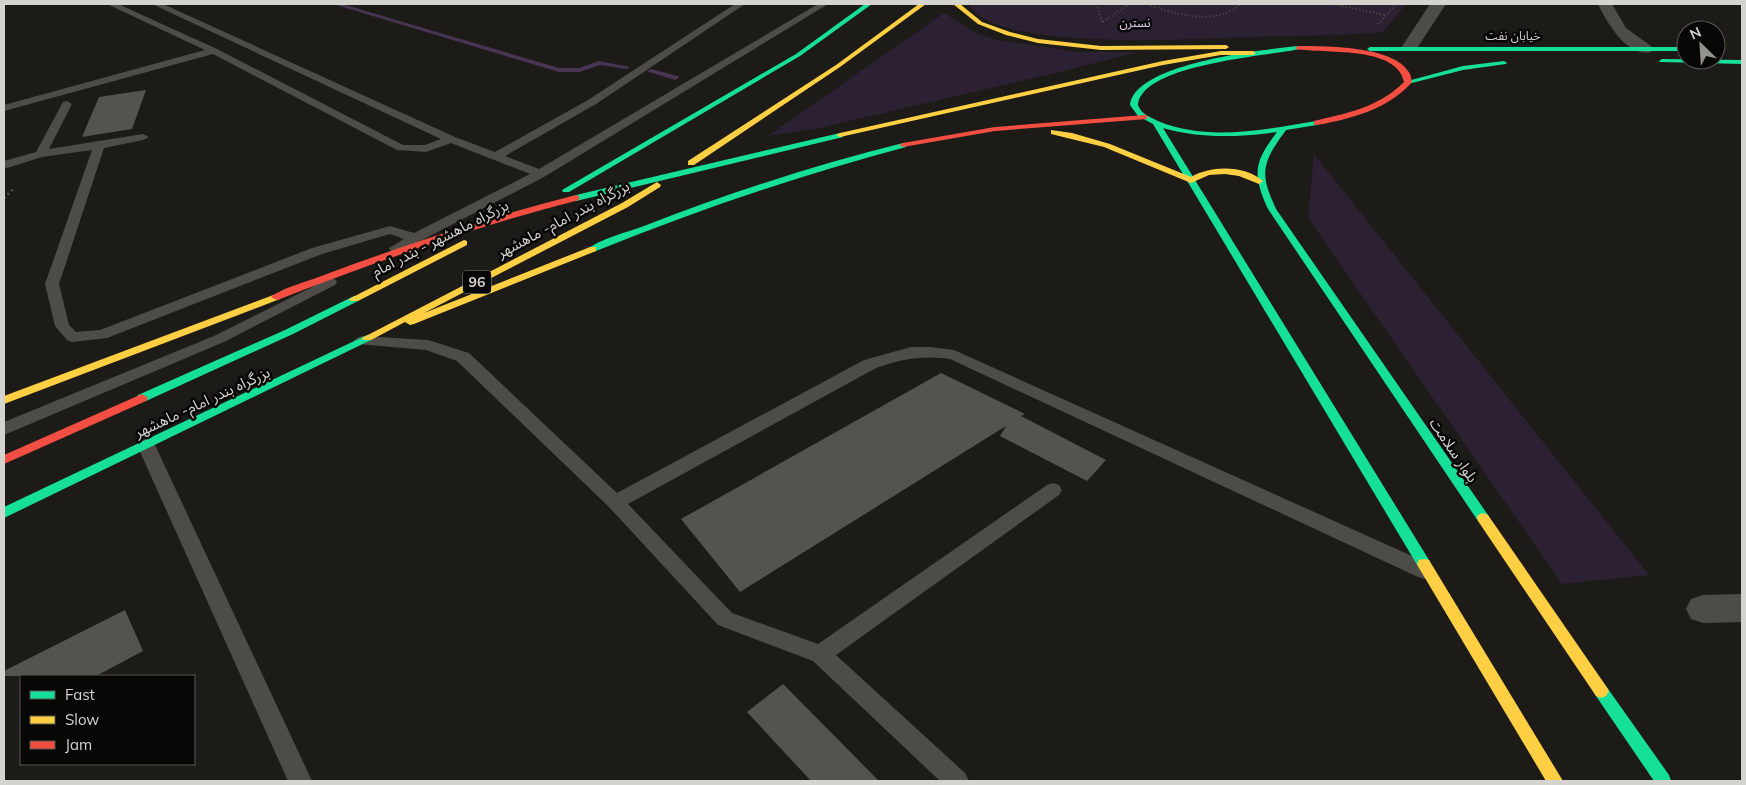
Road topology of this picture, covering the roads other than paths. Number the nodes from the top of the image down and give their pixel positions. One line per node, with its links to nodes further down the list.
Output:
1 (111, 4): 13 (lane)
2 (156, 4): 27 (lane)
3 (741, 4): 30 (lane)
4 (824, 4): 32 (lane)
5 (869, 4): 40 (main road, بزرگراه ماهشهر - بندر امام)
6 (923, 4): 36 (main road, بزرگراه بندر امام- ماهشهر / 96)
7 (956, 4): 10 (main road)
8 (1438, 4): 11 (street)
9 (1605, 4): 16 (street)
10 (1298, 48): 12 (main road); 15 (main road)
11 (1409, 48): 12 (main road, خیابان نفت); 16 (main road, خیابان نفت)
12 (1341, 49): 19 (main road)
13 (214, 51): 21 (lane); 27 (lane)
14 (1676, 52): 16 (main road, خیابان نفت)
15 (1253, 53): 22 (main road); 37 (main road)
16 (1655, 57): 17 (main road, خیابان نفت)
17 (1742, 62)
18 (1514, 63): 19 (main road, خیابان نفت)
19 (1408, 82): 25 (main road)
20 (67, 104): 29 (lane)
21 (4, 108)
22 (1144, 117): 23 (main road); 24 (main road)
23 (1156, 123): 25 (main road); 33 (main road)
24 (1018, 126): 33 (main road); 36 (main road)
25 (1283, 129): 34 (main road)
26 (143, 138): 28 (lane)
27 (451, 139): 30 (lane)
28 (99, 145): 29 (lane); 35 (lane)
29 (41, 154): 31 (lane)
30 (496, 156): 32 (lane)
31 (4, 165)
32 (540, 174): 35 (lane)
33 (1190, 180): 34 (main road); 44 (main road)
34 (1259, 181): 51 (main road, بلوار سلامت)
35 (416, 238): 38 (lane)
36 (362, 341): 39 (main road, بزرگراه بندر امام- ماهشهر / 96); 42 (lane)
37 (4, 400)
38 (4, 429)
39 (146, 445): 43 (main road, بزرگراه بندر امام- ماهشهر / 96); 48 (lane)
40 (4, 460)
41 (1053, 490): 47 (lane)
42 (614, 502): 44 (lane); 47 (lane)
43 (4, 513)
44 (1430, 573): 50 (main road)
45 (1742, 608): 46 (street)
46 (1704, 609)
47 (820, 654): 49 (lane)
48 (300, 781)
49 (957, 781)
50 (1554, 781)
51 (1663, 781)

